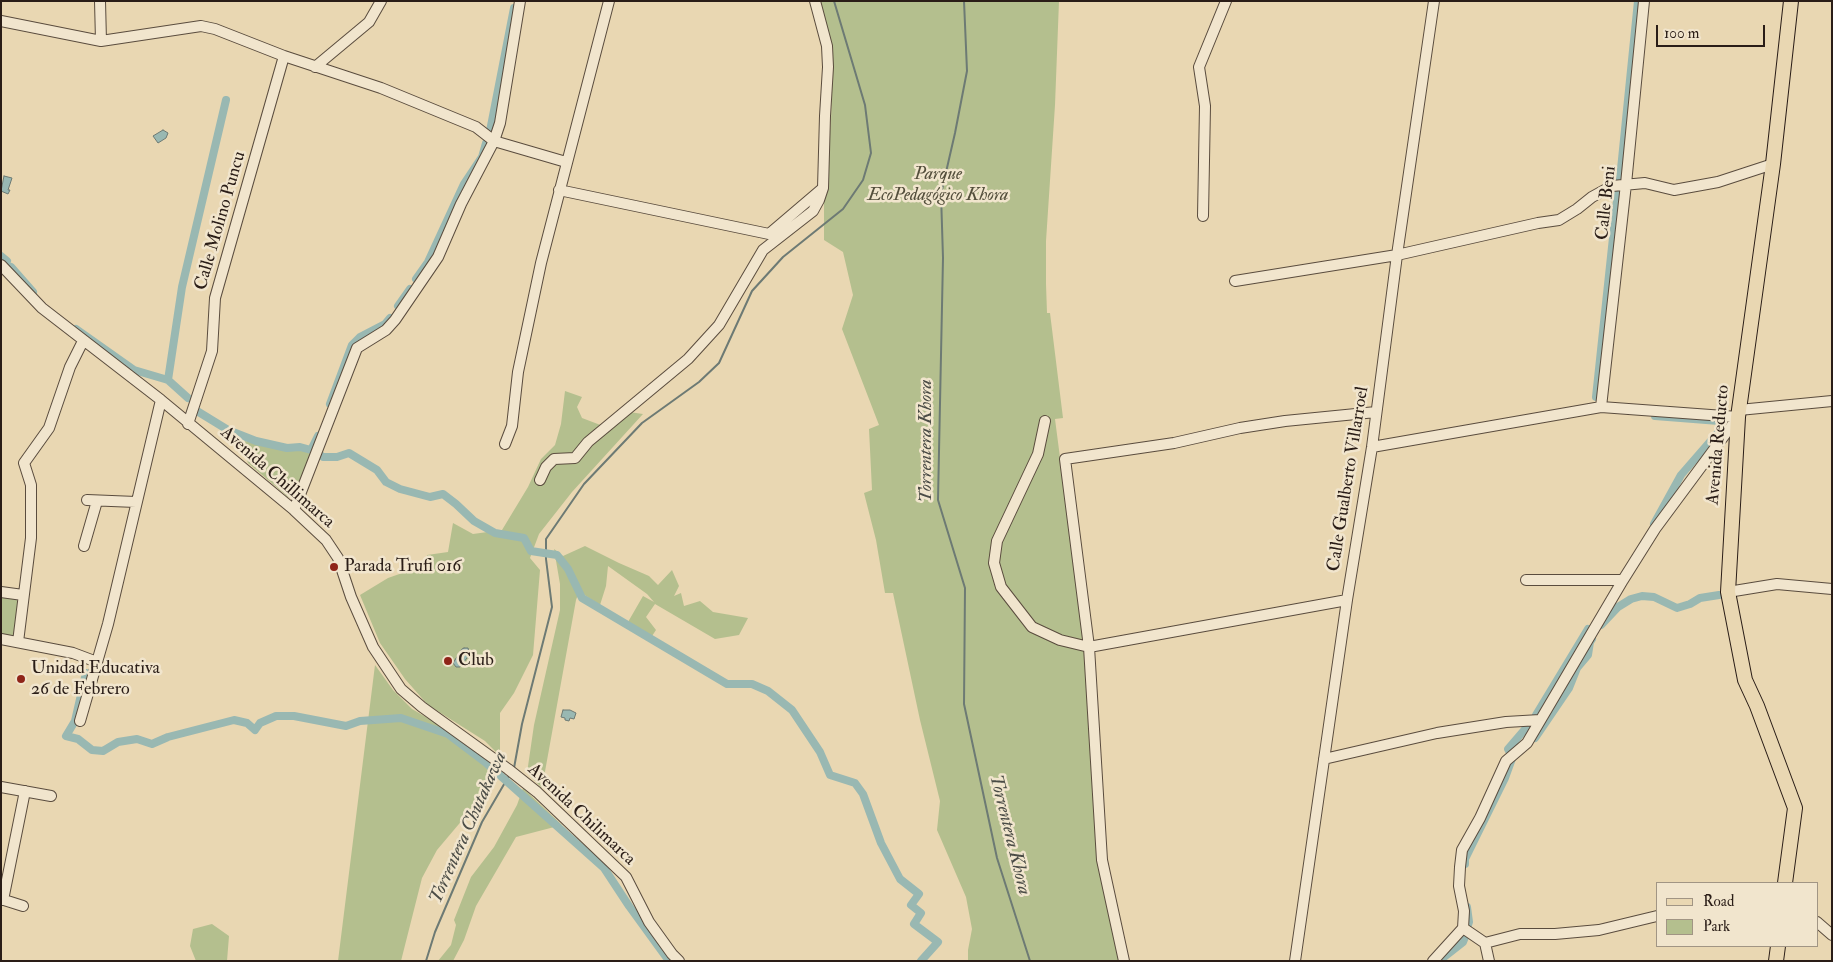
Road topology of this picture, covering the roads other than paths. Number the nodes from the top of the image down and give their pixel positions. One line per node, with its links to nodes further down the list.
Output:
1 (100, 1): 11 (street)
2 (381, 1): 13 (street)
3 (520, 1): 14 (street)
4 (609, 1): 15 (street)
5 (815, 1): 18 (street)
6 (1226, 1): 20 (street)
7 (1434, 1): 21 (street, Calle Gualberto Villarroel)
8 (1644, 1): 17 (street, Calle Beni)
9 (1791, 1): 16 (main road, Avenida Reducto)
10 (1, 21): 11 (street)
11 (101, 41): 12 (street)
12 (284, 56): 13 (street); 33 (street, Calle Molino Puncu)
13 (315, 67): 14 (street)
14 (494, 141): 15 (street); 38 (street)
15 (566, 162): 19 (street)
16 (1773, 164): 17 (street); 31 (main road, Avenida Reducto)
17 (1626, 184): 21 (street); 29 (street, Calle Beni)
18 (823, 188): 19 (street); 36 (street)
19 (559, 190): 34 (street)
20 (1203, 216)
21 (1397, 255): 25 (street); 30 (street, Calle Gualberto Villarroel)
22 (1, 265): 24 (street, Avenida Chillimarca)
23 (1, 275): 24 (street)
24 (13, 278): 26 (street, Avenida Chillimarca)
25 (1235, 281)
26 (83, 341): 27 (street, Avenida Chillimarca); 45 (street)
27 (161, 400): 33 (street, Avenida Chillimarca); 37 (street)
28 (1832, 401): 31 (street)
29 (1601, 408): 31 (street); 35 (street)
30 (1376, 412): 35 (street, Calle Gualberto Villarroel); 49 (street)
31 (1738, 414): 41 (street); 44 (main road, Avenida Reducto)
32 (1045, 421): 49 (street)
33 (188, 424): 38 (street, Avenida Chillimarca)
34 (505, 444)
35 (1372, 447): 46 (street, Calle Gualberto Villarroel)
36 (540, 480)
37 (136, 502): 39 (street); 50 (street)
38 (294, 510): 54 (street, Avenida Chillimarca)
39 (84, 546)
40 (1526, 580): 41 (street)
41 (1623, 580): 51 (street)
42 (1832, 589): 44 (street)
43 (1, 592): 45 (street)
44 (1728, 592): 58 (main road, Avenida Reducto)
45 (23, 595): 48 (street)
46 (1347, 600): 49 (street); 53 (street, Calle Gualberto Villarroel)
47 (1, 639): 48 (street)
48 (18, 642): 50 (street)
49 (1089, 648): 68 (street)
50 (97, 662): 52 (street)
51 (1540, 720): 53 (street); 63 (street)
52 (80, 721)
53 (1324, 759): 69 (street, Calle Gualberto Villarroel)
54 (508, 769): 67 (street, Avenida Chilimarca)
55 (1, 787): 56 (street)
56 (25, 791): 57 (street); 59 (street)
57 (51, 796)
58 (1785, 882)
59 (2, 899): 60 (street)
60 (23, 906)
61 (1656, 916): 65 (street)
62 (1818, 923): 64 (street)
63 (1462, 928): 65 (street); 70 (street)
64 (1832, 935)
65 (1485, 943): 71 (street)
66 (1778, 947): 72 (main road)
67 (679, 961)
68 (1124, 961)
69 (1295, 961)
70 (1433, 961)
71 (1489, 961)
72 (1776, 961)

